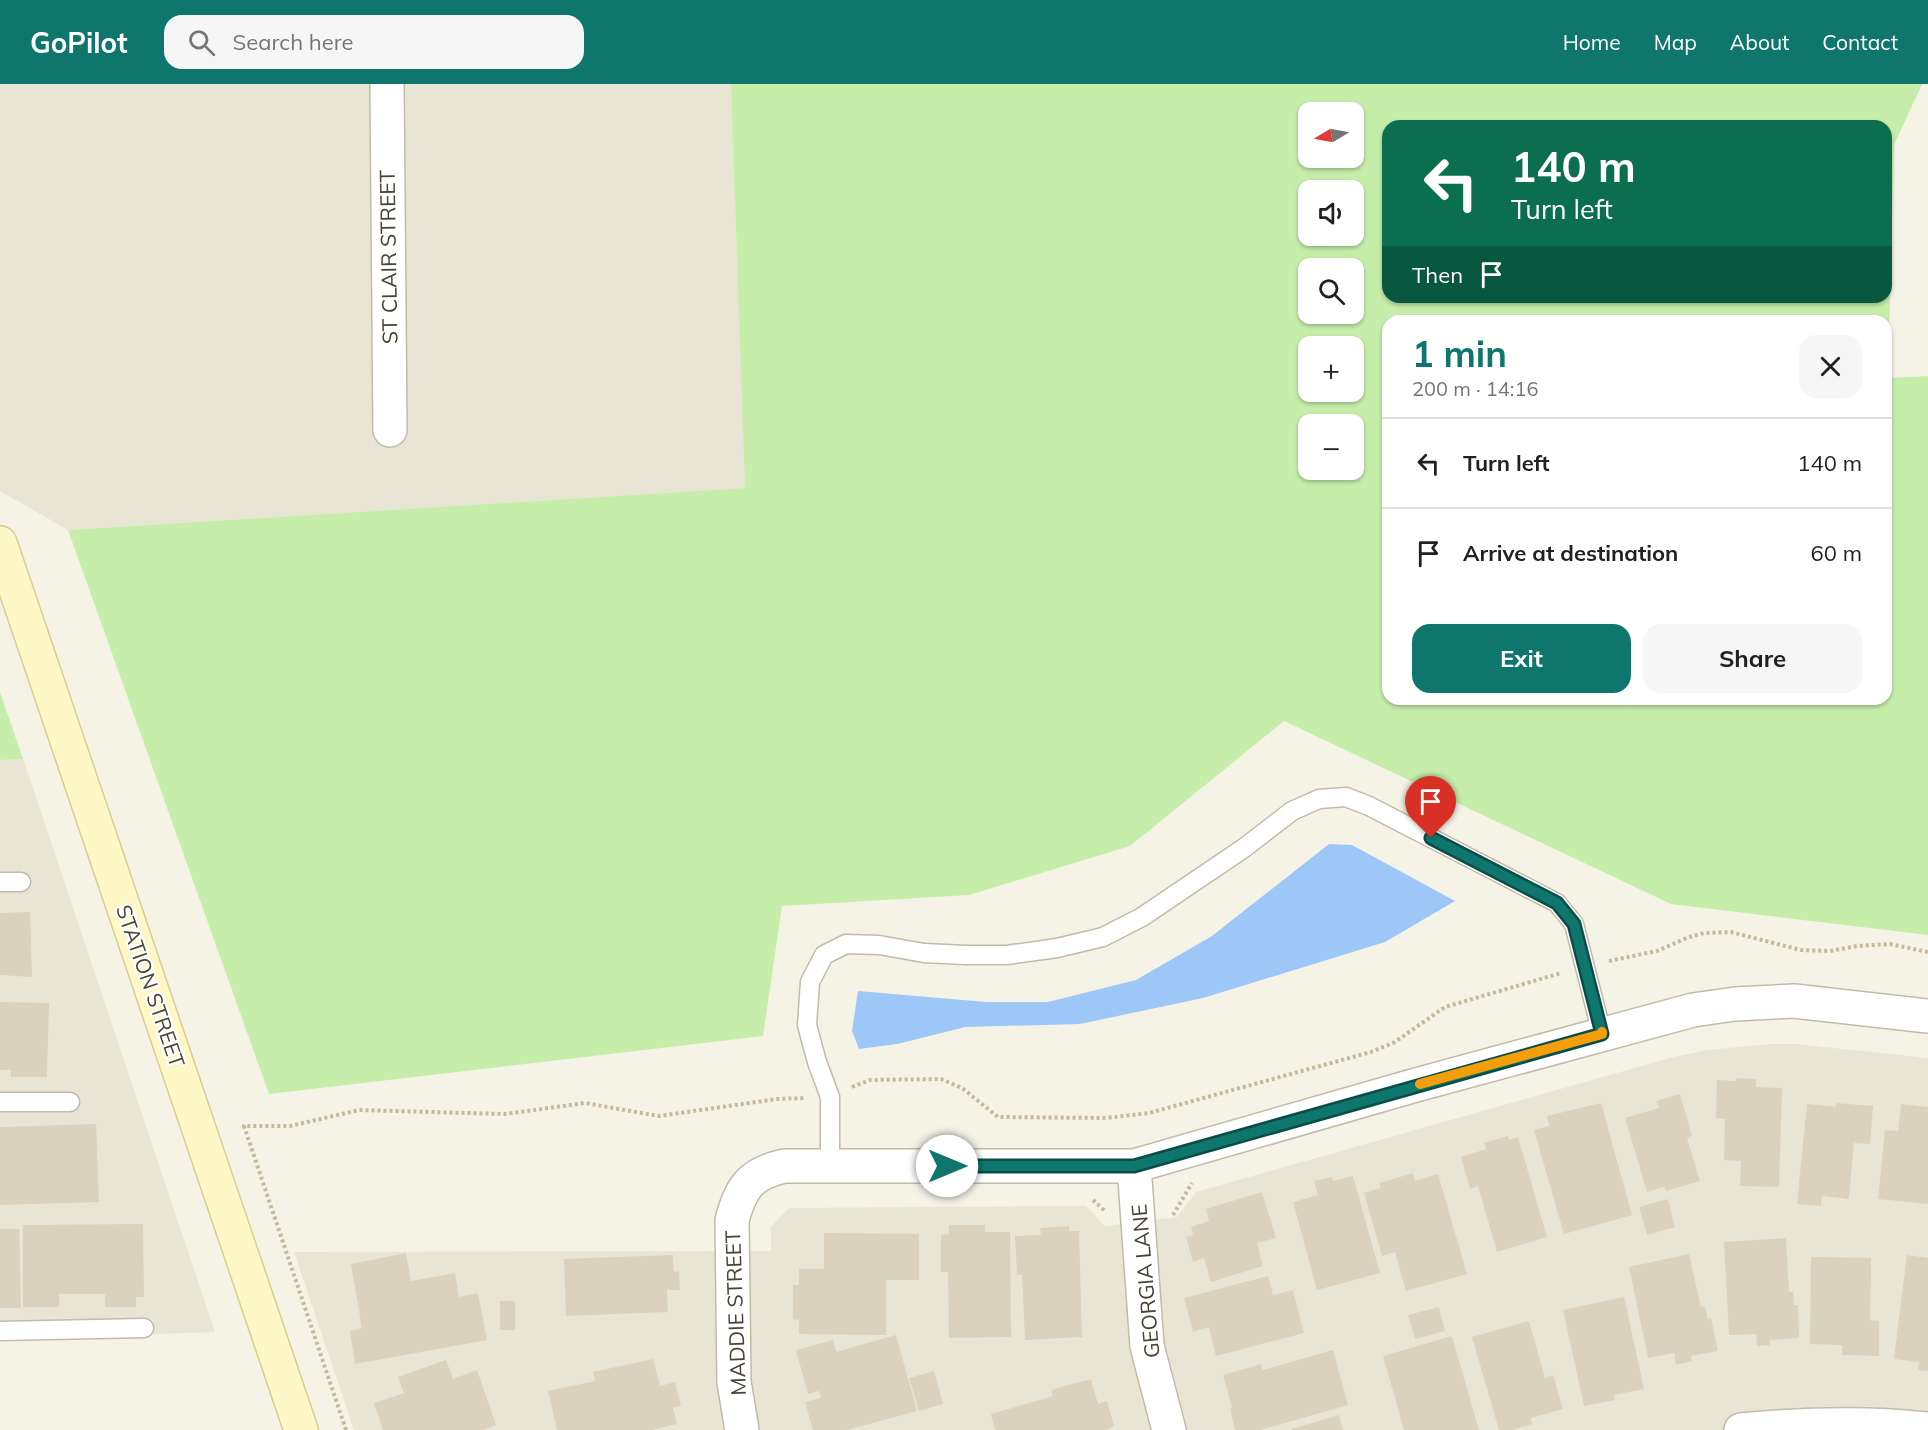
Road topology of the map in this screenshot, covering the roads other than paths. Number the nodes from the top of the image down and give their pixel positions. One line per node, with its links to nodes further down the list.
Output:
1 (387, 84): 2 (street, ST CLAIR STREET)
2 (390, 430)
3 (0, 543): 15 (street, STATION STREET)
4 (0, 882): 5 (lane)
5 (21, 882)
6 (1928, 1016): 7 (street, MADDIE STREET)
7 (1602, 1034): 10 (lane); 11 (street, MADDIE STREET)
8 (0, 1102): 9 (lane)
9 (70, 1102)
10 (830, 1166): 11 (street, MADDIE STREET); 16 (street, MADDIE STREET)
11 (1134, 1166): 17 (street, GEORGIA LANE)
12 (144, 1328): 13 (lane)
13 (0, 1331)
14 (1928, 1429): 18 (street)
15 (301, 1430)
16 (742, 1430)
17 (1169, 1430)
18 (1741, 1430)

